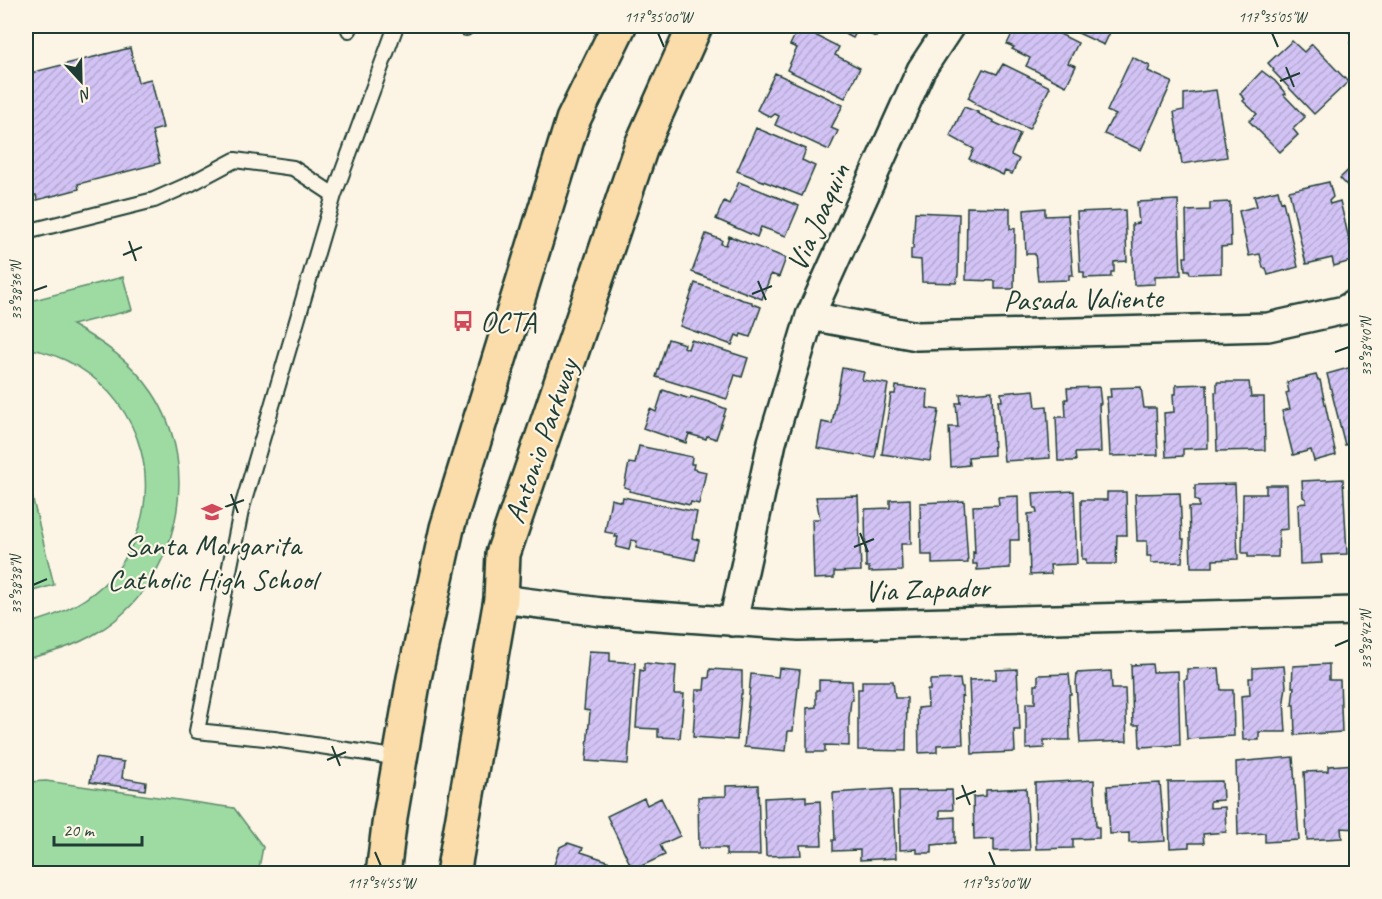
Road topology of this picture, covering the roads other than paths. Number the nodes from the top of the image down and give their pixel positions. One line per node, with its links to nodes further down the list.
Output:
1 (396, 26): 5 (lane)
2 (619, 26): 12 (main road, Antonio Parkway)
3 (695, 26): 9 (main road, Antonio Parkway)
4 (950, 26): 8 (street, Via Joaquin)
5 (334, 195): 6 (lane); 12 (lane)
6 (26, 232)
7 (1356, 303): 8 (street, Pasada Valiente)
8 (810, 316): 11 (street, Via Joaquin)
9 (501, 599): 11 (street, Via Zapador); 14 (main road, Antonio Parkway)
10 (1356, 611): 11 (street, Via Zapador)
11 (733, 622)
12 (400, 758): 13 (main road, Antonio Parkway)
13 (383, 873)
14 (453, 873)

